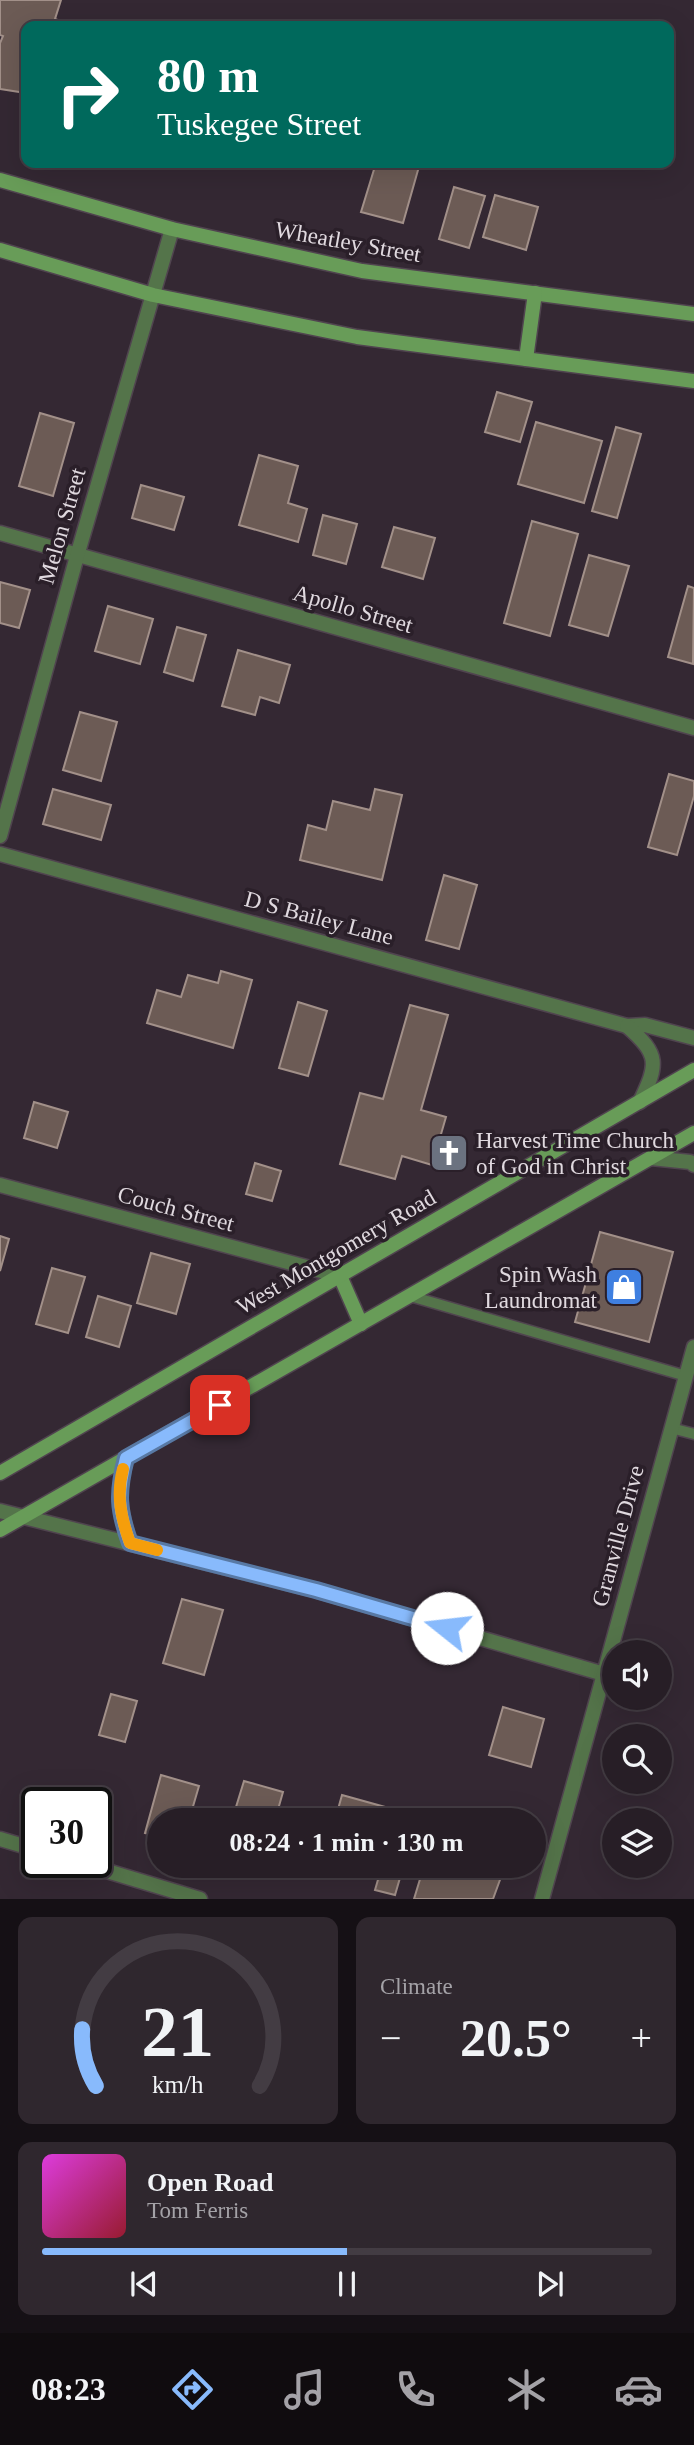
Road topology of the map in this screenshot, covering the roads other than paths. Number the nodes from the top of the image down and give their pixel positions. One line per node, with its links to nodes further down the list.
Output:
1 (0, 180): 2 (main road, Wheatley Street)
2 (172, 229): 4 (main road, Wheatley Street); 5 (street, Melon Street)
3 (0, 250): 5 (main road)
4 (535, 293): 6 (main road, Wheatley Street); 7 (main road)
5 (153, 295): 7 (main road); 10 (street, Melon Street)
6 (694, 314)
7 (526, 359): 8 (main road)
8 (694, 381)
9 (0, 533): 10 (street, Apollo Street)
10 (77, 556): 11 (street, Apollo Street); 12 (street, Melon Street)
11 (694, 728)
12 (0, 836)
13 (0, 854): 14 (street, D S Bailey Lane)
14 (627, 1026): 15 (street, D S Bailey Lane); 17 (street)
15 (694, 1038)
16 (694, 1070): 17 (main road, West Montgomery Road)
17 (640, 1102): 22 (main road, West Montgomery Road)
18 (694, 1133): 19 (main road)
19 (651, 1158): 20 (street); 23 (main road)
20 (694, 1165)
21 (0, 1185): 22 (street, Couch Street)
22 (340, 1276): 24 (main road); 30 (main road, West Montgomery Road)
23 (410, 1296): 24 (main road); 26 (lane)
24 (361, 1324): 29 (main road)
25 (694, 1347): 26 (street, Granville Drive)
26 (688, 1383): 27 (street, Granville Drive)
27 (671, 1428): 28 (lane); 35 (street, Granville Drive)
28 (694, 1434)
29 (126, 1458): 32 (main road); 34 (street)
30 (0, 1473)
31 (0, 1511): 32 (street)
32 (24, 1517): 33 (main road); 34 (street)
33 (0, 1530)
34 (130, 1543): 36 (street)
35 (613, 1640)
36 (602, 1673)
37 (602, 1681): 42 (street, Granville Drive)
38 (0, 1839): 39 (street)
39 (21, 1845)
40 (112, 1873): 41 (street)
41 (200, 1899)
42 (542, 1899)

